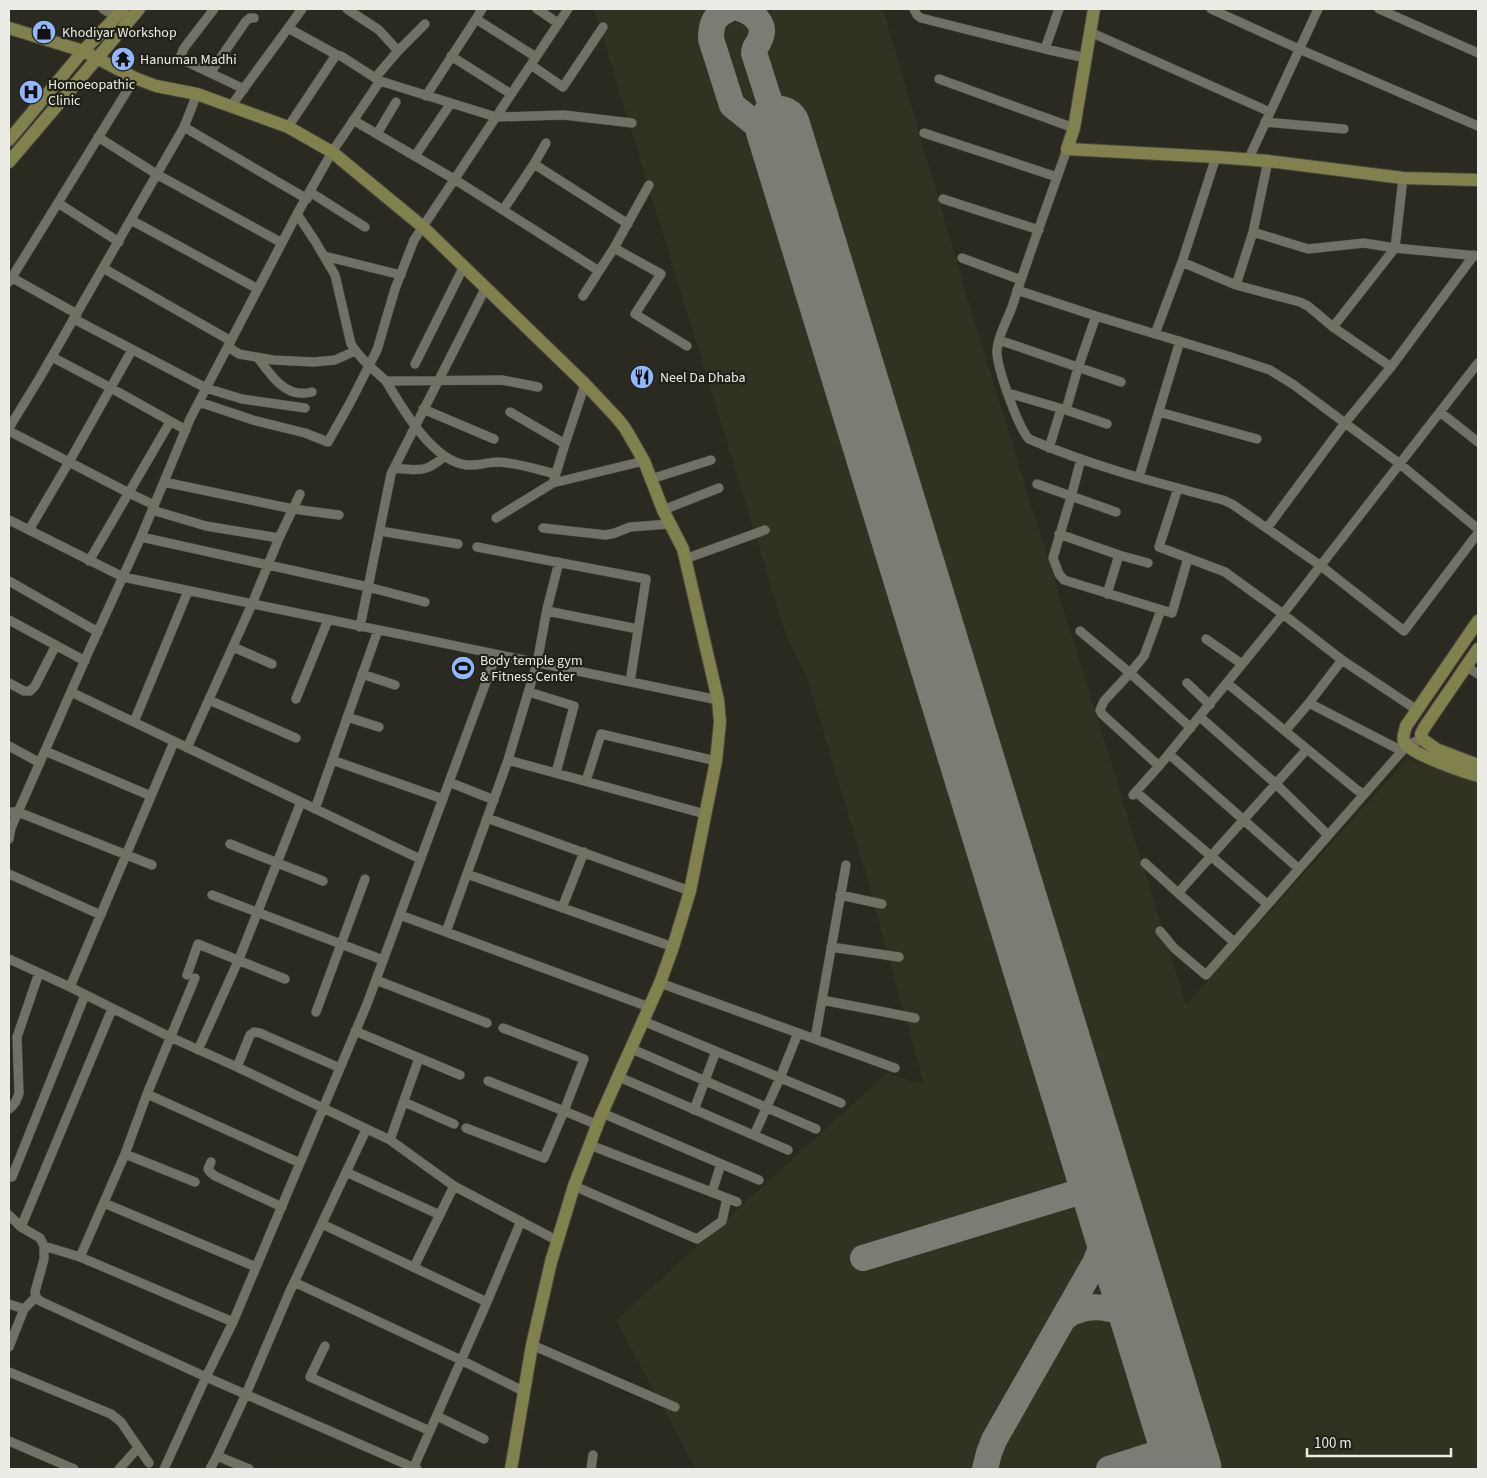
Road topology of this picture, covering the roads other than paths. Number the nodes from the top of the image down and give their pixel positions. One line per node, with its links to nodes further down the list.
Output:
1 (104, 9): 15 (street)
2 (139, 9): 31 (street)
3 (214, 9): 34 (street)
4 (302, 9): 22 (street)
5 (347, 9): 27 (street)
6 (482, 9): 17 (street)
7 (537, 9): 19 (street)
8 (568, 9): 19 (street)
9 (914, 9): 25 (street)
10 (1059, 9): 25 (street)
11 (1094, 9): 23 (street)
12 (1211, 9): 24 (street)
13 (1318, 9): 24 (street)
14 (1379, 9): 28 (street)
15 (119, 13): 26 (street)
16 (254, 18): 34 (street)
17 (476, 19): 30 (street); 33 (street)
18 (425, 24): 27 (street)
19 (558, 24): 33 (street)
20 (603, 27): 33 (street)
21 (9, 28): 26 (street)
22 (288, 28): 29 (street); 38 (street)
23 (1090, 32): 32 (street); 45 (street)
24 (1299, 49): 45 (street); 50 (street)
25 (1045, 50): 32 (street)
26 (83, 51): 31 (street); 58 (street)
27 (398, 51): 37 (street)
28 (1478, 53)
29 (337, 56): 37 (street); 52 (street)
30 (451, 56): 40 (street); 41 (street)
31 (97, 58): 35 (street); 66 (street)
32 (1086, 58): 53 (street)
33 (534, 61): 40 (street)
34 (210, 73): 38 (street)
35 (135, 78): 39 (street); 57 (street)
36 (940, 79): 53 (street)
37 (377, 80): 41 (street); 47 (street)
38 (244, 89): 44 (street)
39 (197, 94): 44 (street); 51 (street)
40 (511, 94): 46 (street)
41 (426, 96): 43 (street)
42 (396, 102): 56 (street)
43 (451, 103): 46 (street); 62 (street)
44 (231, 106): 52 (street)
45 (1270, 112): 48 (street)
46 (496, 117): 49 (street); 71 (street)
47 (353, 120): 56 (street); 61 (street)
48 (1266, 122): 54 (street); 64 (street)
49 (632, 123)
50 (1478, 126)
51 (184, 127): 68 (street); 74 (street)
52 (288, 127): 61 (street)
53 (1074, 128): 60 (street)
54 (1344, 128)
55 (924, 133): 69 (street)
56 (377, 134): 62 (street)
57 (98, 137): 68 (street); 76 (street)
58 (9, 140)
59 (546, 143): 67 (street)
60 (1067, 149): 63 (street); 69 (street)
61 (332, 152): 74 (street); 82 (street)
62 (415, 156): 71 (street)
63 (1216, 157): 64 (street); 92 (street)
64 (1248, 160): 65 (street)
65 (1268, 161): 70 (street); 84 (street)
66 (9, 162)
67 (534, 164): 77 (street); 80 (street)
68 (158, 175): 79 (street); 86 (street)
69 (1057, 177): 83 (street)
70 (1403, 178): 72 (street); 88 (street)
71 (454, 179): 77 (street); 82 (street)
72 (1478, 180)
73 (649, 185): 80 (street)
74 (308, 196): 78 (street); 81 (street)
75 (943, 199): 83 (street)
76 (58, 203): 85 (street); 97 (street)
77 (503, 210): 95 (street)
78 (297, 214): 86 (street); 89 (street)
79 (131, 220): 85 (street); 101 (street)
80 (628, 224): 87 (street)
81 (365, 227)
82 (423, 227): 93 (street); 96 (street)
83 (1039, 230): 98 (street)
84 (1253, 232): 88 (street); 99 (street)
85 (119, 242): 94 (street)
86 (282, 243): 101 (street)
87 (614, 248): 95 (street); 111 (street)
88 (1395, 248): 90 (street); 106 (street)
89 (324, 256): 96 (street); 113 (street)
90 (1476, 256): 119 (street)
91 (962, 258): 98 (street)
92 (1182, 262): 99 (street); 107 (street)
93 (464, 266): 100 (street); 117 (street)
94 (103, 268): 105 (street); 110 (street)
95 (599, 271): 103 (street)
96 (401, 275): 118 (street)
97 (10, 278): 105 (street)
98 (1021, 280): 102 (street)
99 (1236, 285): 106 (street)
100 (486, 287): 121 (street); 124 (street)
101 (258, 289): 110 (street)
102 (1018, 290): 104 (street); 108 (street)
103 (583, 296)
104 (1096, 316): 107 (street); 120 (street)
105 (75, 317): 112 (street); 114 (street)
106 (1333, 327): 119 (street)
107 (1155, 334): 109 (street)
108 (999, 340): 120 (street); 129 (street)
109 (1180, 341): 135 (street); 138 (street)
110 (229, 344): 115 (street); 127 (street)
111 (687, 346)
112 (132, 350): 126 (street); 127 (street)
113 (355, 352): 115 (street); 118 (street)
114 (52, 357): 126 (street); 141 (street)
115 (258, 358): 128 (street)
116 (1478, 363): 136 (street)
117 (415, 364)
118 (369, 366): 122 (street); 130 (street)
119 (1390, 367): 138 (street)
120 (1078, 368): 123 (street); 133 (street)
121 (439, 380): 122 (street); 125 (street); 132 (street)
122 (386, 381): 140 (street)
123 (1121, 382)
124 (586, 384): 146 (street); 151 (street)
125 (538, 387)
126 (111, 388): 137 (street); 152 (street)
127 (206, 388): 130 (street); 131 (street)
128 (312, 392)
129 (1008, 393): 133 (street); 147 (street)
130 (199, 402): 142 (street)
131 (305, 408)
132 (424, 409): 140 (street); 143 (street)
133 (1064, 409): 139 (street); 147 (street)
134 (510, 412): 146 (street)
135 (1159, 412): 144 (street); 155 (street)
136 (1440, 412): 145 (street); 153 (street)
137 (170, 422): 142 (street); 162 (street)
138 (1345, 423): 153 (street); 174 (street)
139 (1106, 424)
140 (414, 426): 148 (street); 154 (street)
141 (9, 430): 152 (street)
142 (186, 430): 158 (street)
143 (494, 439)
144 (1257, 439)
145 (1478, 442)
146 (565, 444): 156 (street)
147 (1049, 448): 149 (street)
148 (444, 457): 154 (street); 156 (street)
149 (1081, 459): 155 (street); 164 (street)
150 (711, 460): 157 (street)
151 (644, 461): 156 (street); 157 (street)
152 (69, 462): 162 (street); 176 (street)
153 (1400, 464): 175 (street); 192 (street)
154 (394, 468): 178 (street)
155 (1139, 477): 161 (street)
156 (554, 478): 170 (street)
157 (651, 479): 167 (street)
158 (164, 482): 165 (street); 166 (street)
159 (1037, 484): 164 (street)
160 (719, 488): 167 (street)
161 (1178, 488): 174 (street); 186 (street)
162 (128, 494): 165 (street); 188 (street)
163 (300, 494): 166 (street)
164 (1072, 497): 168 (street); 180 (street)
165 (153, 508): 181 (street); 182 (street)
166 (293, 509): 169 (street); 182 (street)
167 (663, 510): 172 (street)
168 (1116, 512)
169 (339, 516)
170 (496, 518)
171 (9, 520): 176 (street)
172 (670, 524): 173 (street); 187 (street)
173 (543, 528)
174 (1267, 528): 192 (street)
175 (1478, 529)
176 (29, 530): 188 (street)
177 (766, 530): 187 (street)
178 (380, 531): 183 (street); 195 (street)
179 (1478, 533): 192 (street)
180 (1059, 534): 185 (street); 197 (street)
181 (141, 537): 191 (street); 193 (street)
182 (279, 538): 191 (street)
183 (458, 544)
184 (477, 547): 189 (street)
185 (1119, 555): 190 (street); 197 (street)
186 (1188, 558): 200 (street); 202 (street)
187 (685, 559): 234 (street)
188 (89, 561): 193 (street)
189 (558, 562): 201 (street); 207 (street)
190 (1148, 563)
191 (268, 566): 195 (street); 199 (street)
192 (1321, 566): 202 (street)
193 (123, 577): 196 (street); 210 (street)
194 (9, 581): 210 (street)
195 (368, 587): 198 (street); 206 (street)
196 (188, 591): 199 (street); 240 (street)
197 (1107, 594): 200 (street)
198 (424, 602)
199 (252, 604): 204 (street); 213 (street)
200 (1161, 610): 222 (street)
201 (547, 611): 207 (street); 218 (street)
202 (1283, 614): 217 (street); 220 (street)
203 (9, 620): 212 (street)
204 (328, 620): 206 (street); 232 (street)
205 (1478, 621): 237 (street)
206 (360, 627): 208 (street)
207 (638, 629): 225 (street)
208 (378, 630): 215 (street); 223 (street)
209 (1080, 631): 222 (street)
210 (98, 632): 216 (street)
211 (1206, 639): 220 (street)
212 (56, 645): 216 (street); 226 (street)
213 (233, 647): 219 (street); 233 (street)
214 (1478, 649): 221 (street)
215 (496, 655): 218 (street); 262 (street)
216 (85, 660): 230 (street)
217 (1342, 660): 235 (street); 237 (street)
218 (537, 663): 225 (street); 231 (street)
219 (272, 664)
220 (1242, 664): 228 (street)
221 (1466, 667): 224 (street); 245 (street)
222 (1130, 673): 242 (street); 258 (street)
223 (362, 674): 229 (street); 238 (street)
224 (1478, 674)
225 (630, 682): 234 (street)
226 (9, 683)
227 (1187, 683): 236 (street)
228 (1227, 684): 236 (street); 243 (street)
229 (394, 685)
230 (71, 692): 240 (street); 251 (street)
231 (529, 692): 254 (street); 259 (street)
232 (296, 699)
233 (209, 700): 244 (street); 248 (street)
234 (718, 700): 255 (street)
235 (1309, 703): 243 (street); 249 (street)
236 (1210, 704): 239 (street)
237 (1417, 710): 249 (street)
238 (347, 717): 241 (street); 253 (street)
239 (1200, 717): 242 (street); 263 (street)
240 (134, 722): 246 (street)
241 (379, 727)
242 (1191, 728): 252 (street)
243 (1285, 731): 250 (street)
244 (296, 738)
245 (1422, 739): 249 (street); 257 (street)
246 (174, 742): 248 (street); 265 (street)
247 (9, 746): 256 (street)
248 (187, 748): 268 (street)
249 (1404, 748): 260 (street); 264 (street)
250 (1307, 749): 263 (street); 264 (street)
251 (45, 751): 256 (street); 265 (street)
252 (1169, 754): 258 (street); 273 (street)
253 (332, 760): 266 (street); 269 (street)
254 (508, 760): 259 (street); 267 (street)
255 (716, 761): 261 (street); 271 (street)
256 (40, 763): 270 (street)
257 (1478, 765)
258 (1159, 766): 279 (street)
259 (556, 773): 261 (street)
260 (1478, 776)
261 (586, 781): 271 (street)
262 (449, 782): 266 (street); 267 (street)
263 (1276, 784): 273 (street); 274 (street)
264 (1364, 794): 274 (street)
265 (151, 796): 278 (street)
266 (443, 799): 280 (street)
267 (494, 800): 272 (street)
268 (301, 802): 269 (street); 281 (street)
269 (315, 809): 280 (street)
270 (14, 812): 275 (street); 278 (street)
271 (705, 814): 290 (street)
272 (488, 818): 277 (street); 287 (street)
273 (1244, 820): 279 (street); 285 (street)
274 (1328, 835): 285 (street)
275 (9, 839)
276 (230, 844): 281 (street)
277 (584, 852): 290 (street); 296 (street)
278 (127, 854): 284 (street); 299 (street)
279 (1210, 857): 291 (street); 295 (street)
280 (420, 860): 298 (street)
281 (277, 862): 289 (street); 297 (street)
282 (1145, 863): 291 (street)
283 (846, 864): 293 (street)
284 (152, 865)
285 (1299, 869): 295 (street)
286 (9, 874): 299 (street)
287 (467, 874): 296 (street); 301 (street)
288 (365, 880): 303 (street)
289 (323, 881)
290 (690, 891): 304 (street)
291 (1178, 893): 302 (street)
292 (212, 895): 297 (street)
293 (840, 895): 294 (street); 305 (street)
294 (882, 904)
295 (1267, 904): 302 (street)
296 (562, 908): 304 (street)
297 (258, 911): 303 (street); 308 (street)
298 (400, 914): 301 (street); 309 (street)
299 (101, 915): 314 (street)
300 (1160, 931): 302 (street)
301 (446, 932): 317 (street)
302 (1234, 942)
303 (341, 944): 309 (street); 319 (street)
304 (673, 947): 313 (street)
305 (831, 947): 306 (street); 316 (street)
306 (899, 957)
307 (9, 959): 310 (street)
308 (239, 959): 311 (street); 326 (street); 329 (street)
309 (383, 960): 312 (street)
310 (39, 973): 314 (street); 344 (street)
311 (285, 978)
312 (376, 980): 322 (street); 324 (street)
313 (660, 983): 317 (street); 325 (street)
314 (70, 987): 315 (street)
315 (85, 996): 318 (street); 362 (street)
316 (822, 1000): 320 (street); 327 (street)
317 (649, 1006): 321 (street)
318 (112, 1009): 326 (street); 376 (street)
319 (316, 1012)
320 (915, 1018)
321 (643, 1021): 328 (street); 330 (street)
322 (487, 1023)
323 (503, 1028): 347 (street)
324 (356, 1031): 331 (street); 333 (street)
325 (798, 1033): 327 (street); 337 (street)
326 (170, 1037): 329 (street); 340 (street)
327 (815, 1039): 334 (street)
328 (632, 1049): 336 (street); 339 (street)
329 (198, 1050): 332 (street)
330 (716, 1051): 337 (street); 339 (street)
331 (419, 1058): 335 (street); 341 (street)
332 (237, 1067): 333 (street); 345 (street)
333 (340, 1068): 345 (street)
334 (895, 1068)
335 (460, 1074)
336 (619, 1077): 346 (street); 348 (street)
337 (780, 1078): 342 (street); 343 (street)
338 (488, 1081): 347 (street)
339 (705, 1081): 343 (street); 346 (street)
340 (147, 1094): 357 (street); 359 (street)
341 (404, 1102): 349 (street); 354 (street)
342 (841, 1103)
343 (766, 1108): 351 (street); 353 (street)
344 (9, 1109)
345 (323, 1109): 352 (street); 359 (street)
346 (694, 1110): 353 (street)
347 (564, 1111): 348 (street); 350 (street)
348 (600, 1119): 355 (street); 360 (street)
349 (454, 1124)
350 (466, 1128)
351 (816, 1129)
352 (366, 1130): 354 (street); 361 (street)
353 (754, 1135): 356 (street)
354 (390, 1140): 365 (street)
355 (590, 1145): 366 (street); 367 (street)
356 (788, 1150)
357 (125, 1154): 364 (street); 369 (street)
358 (211, 1162): 371 (street)
359 (300, 1162): 371 (street)
360 (721, 1164): 363 (street); 367 (street)
361 (346, 1172): 373 (street); 375 (street)
362 (12, 1178)
363 (759, 1180)
364 (195, 1182)
365 (454, 1186): 373 (street); 374 (street)
366 (574, 1186): 368 (street); 377 (street)
367 (712, 1192): 368 (street)
368 (727, 1198): 370 (street)
369 (104, 1202): 379 (street); 380 (street)
370 (737, 1202)
371 (282, 1206): 380 (street)
372 (9, 1215): 376 (street)
373 (440, 1215): 381 (street)
374 (521, 1221): 377 (street); 384 (street)
375 (322, 1224): 381 (street); 382 (street)
376 (21, 1227): 378 (street)
377 (558, 1241): 389 (street)
378 (44, 1246): 379 (street); 383 (street)
379 (80, 1257): 387 (street)
380 (256, 1268): 387 (street)
381 (414, 1268): 384 (street)
382 (294, 1282): 391 (street); 395 (street)
383 (36, 1297): 386 (street); 393 (street)
384 (487, 1302): 391 (street)
385 (9, 1304): 386 (street)
386 (24, 1309): 390 (street)
387 (233, 1322): 393 (street)
388 (325, 1346): 398 (street)
389 (532, 1346): 394 (street); 396 (street)
390 (9, 1347)
391 (461, 1360): 394 (street); 397 (street)
392 (9, 1372): 401 (street)
393 (206, 1376): 395 (street); 407 (street)
394 (524, 1392): 411 (street)
395 (246, 1394): 403 (street); 410 (street)
396 (675, 1408)
397 (437, 1416): 398 (street); 399 (street)
398 (430, 1431): 410 (street)
399 (484, 1439)
400 (9, 1441): 405 (street)
401 (138, 1448): 404 (street); 406 (street)
402 (593, 1455): 412 (street)
403 (217, 1456): 408 (street); 409 (street)
404 (149, 1463)
405 (74, 1469)
406 (119, 1469)
407 (164, 1469)
408 (210, 1469)
409 (249, 1469)
410 (415, 1469)
411 (511, 1469)
412 (591, 1469)

